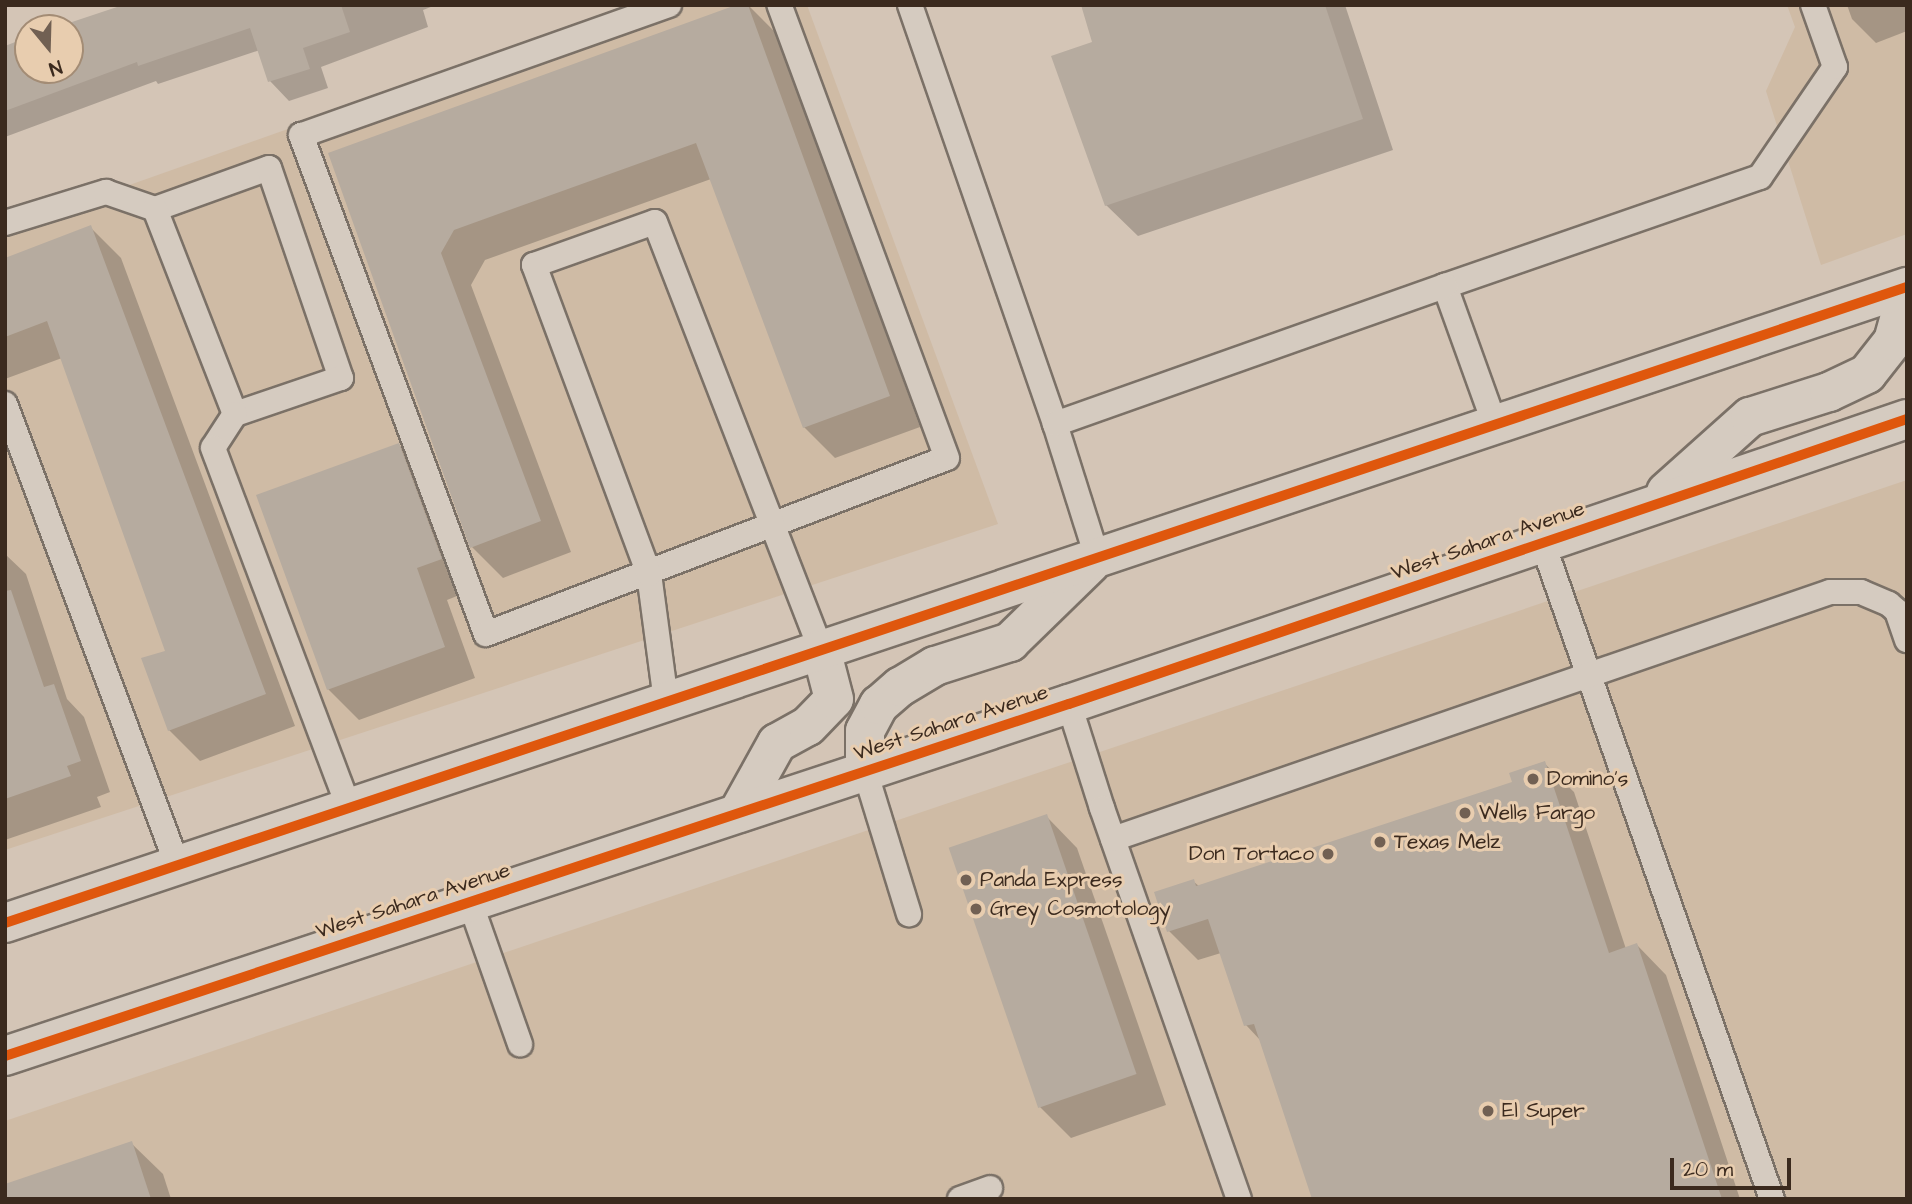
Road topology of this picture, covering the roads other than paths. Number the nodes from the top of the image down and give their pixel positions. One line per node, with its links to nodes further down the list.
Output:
1 (669, 5): 18 (lane)
2 (779, 5): 15 (lane)
3 (910, 5): 12 (lane)
4 (1812, 5): 7 (lane)
5 (155, 209): 6 (lane); 10 (lane); 10 (lane)
6 (5, 223)
7 (1445, 286): 12 (lane); 13 (lane)
8 (1907, 289): 13 (main road); 14 (main road)
9 (5, 404): 28 (lane)
10 (235, 414): 25 (lane)
11 (1907, 419): 14 (main road, West Sahara Avenue)
12 (1055, 424): 17 (lane)
13 (1495, 425): 17 (main road)
14 (1654, 502): 16 (main road, West Sahara Avenue)
15 (774, 524): 18 (lane); 18 (lane); 20 (lane)
16 (1543, 544): 21 (lane); 23 (main road, West Sahara Avenue)
17 (1097, 557): 20 (main road); 24 (main road)
18 (649, 574): 22 (lane)
19 (1907, 640): 21 (lane)
20 (821, 649): 22 (main road); 26 (main road)
21 (1591, 675): 27 (lane); 37 (lane)
22 (666, 701): 25 (main road)
23 (1069, 704): 24 (main road, West Sahara Avenue); 27 (lane)
24 (865, 771): 26 (main road, West Sahara Avenue); 30 (lane)
25 (349, 808): 28 (main road)
26 (738, 813): 29 (main road, West Sahara Avenue)
27 (1113, 839): 36 (lane)
28 (177, 866): 31 (main road)
29 (470, 902): 32 (lane); 33 (main road, West Sahara Avenue)
30 (909, 914)
31 (5, 923)
32 (520, 1044)
33 (5, 1056)
34 (989, 1188): 35 (lane)
35 (960, 1199)
36 (1239, 1199)
37 (1772, 1199)

